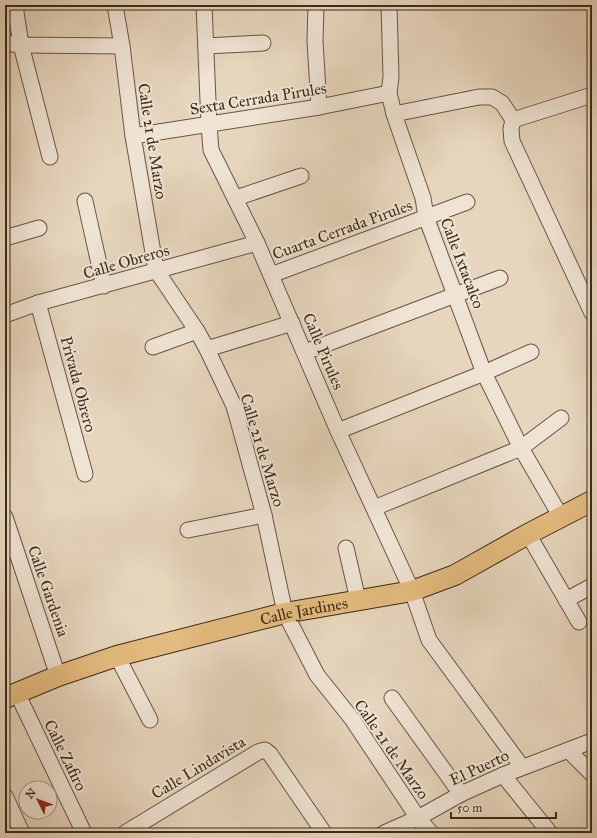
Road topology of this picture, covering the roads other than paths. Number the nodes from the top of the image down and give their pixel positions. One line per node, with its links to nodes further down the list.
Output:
1 (15, 5): 8 (street)
2 (115, 5): 9 (street, Calle 21 de Marzo)
3 (204, 5): 10 (street, Calle Pirules)
4 (316, 5): 13 (street)
5 (389, 5): 11 (street, Calle Ixtacalco)
6 (5, 43): 8 (street)
7 (263, 43): 10 (street)
8 (21, 45): 9 (street); 18 (street)
9 (122, 46): 17 (street, Calle 21 de Marzo)
10 (206, 46): 16 (street, Calle Pirules)
11 (389, 93): 13 (street, Sexta Cerrada Pirules); 14 (street, Calle Ixtacalco)
12 (592, 95): 15 (street)
13 (319, 107): 16 (street, Sexta Cerrada Pirules)
14 (394, 114): 15 (street); 23 (street, Calle Ixtacalco)
15 (513, 120): 33 (street)
16 (208, 125): 17 (street, Sexta Cerrada Pirules); 20 (street, Calle Pirules)
17 (133, 136): 27 (street, Calle 21 de Marzo)
18 (50, 157)
19 (301, 176): 20 (street)
20 (236, 198): 26 (street, Calle Pirules)
21 (85, 202): 30 (street)
22 (467, 202): 23 (street, Cuarta Cerrada Pirules)
23 (426, 217): 28 (street, Cuarta Cerrada Pirules); 31 (street, Calle Ixtacalco)
24 (39, 228): 25 (street)
25 (5, 238)
26 (257, 243): 27 (street, Calle Obreros); 28 (street, Calle Pirules)
27 (156, 270): 30 (street, Calle Obreros); 36 (street, Calle 21 de Marzo)
28 (270, 275): 35 (street, Calle Pirules)
29 (500, 278): 31 (street)
30 (104, 286): 32 (street, Calle Obreros)
31 (456, 295): 39 (street); 41 (street, Calle Ixtacalco)
32 (38, 304): 34 (street, Calle Obreros); 45 (street, Privada Obrero)
33 (592, 313)
34 (5, 314)
35 (292, 323): 38 (street); 39 (street, Calle Pirules)
36 (197, 331): 37 (street); 38 (street, Calle 21 de Marzo)
37 (153, 348)
38 (207, 349): 48 (street, Calle 21 de Marzo)
39 (305, 352): 43 (street, Calle Pirules)
40 (531, 352): 41 (street)
41 (484, 373): 43 (street); 44 (street, Calle Ixtacalco)
42 (561, 418): 44 (street)
43 (338, 431): 47 (street, Calle Pirules)
44 (521, 448): 47 (street); 50 (street, Calle Ixtacalco)
45 (85, 474)
46 (592, 501): 50 (main road, Calle Jardines)
47 (374, 508): 55 (street, Calle Pirules)
48 (264, 515): 51 (street); 58 (street, Calle 21 de Marzo)
49 (5, 517): 61 (street, Calle Gardenia)
50 (560, 517): 52 (main road, Calle Jardines)
51 (188, 530)
52 (528, 534): 55 (main road, Calle Jardines); 57 (street)
53 (346, 548): 56 (street)
54 (592, 586): 57 (street)
55 (412, 590): 56 (main road, Calle Jardines); 67 (street, Calle Pirules)
56 (358, 600): 58 (main road, Calle Jardines)
57 (566, 600): 59 (street)
58 (285, 613): 60 (main road, Calle Jardines); 72 (street, Calle 21 de Marzo)
59 (580, 622)
60 (117, 656): 61 (main road, Calle Jardines); 64 (street)
61 (58, 676): 62 (main road, Calle Jardines)
62 (11, 695): 74 (street, Calle Zafiro)
63 (392, 698): 70 (street)
64 (150, 720)
65 (592, 741): 66 (street, El Puerto)
66 (569, 751): 67 (street, El Puerto); 68 (street)
67 (522, 767): 69 (street, El Puerto)
68 (592, 774)
69 (502, 775): 70 (street, El Puerto); 79 (street)
70 (461, 794): 72 (street, El Puerto)
71 (5, 796): 73 (street)
72 (418, 818): 77 (street, El Puerto); 78 (street, Calle 21 de Marzo)
73 (22, 833)
74 (84, 833)
75 (125, 833): 76 (street, Calle Lindavista)
76 (324, 833)
77 (384, 833)
78 (431, 833)
79 (550, 833)

